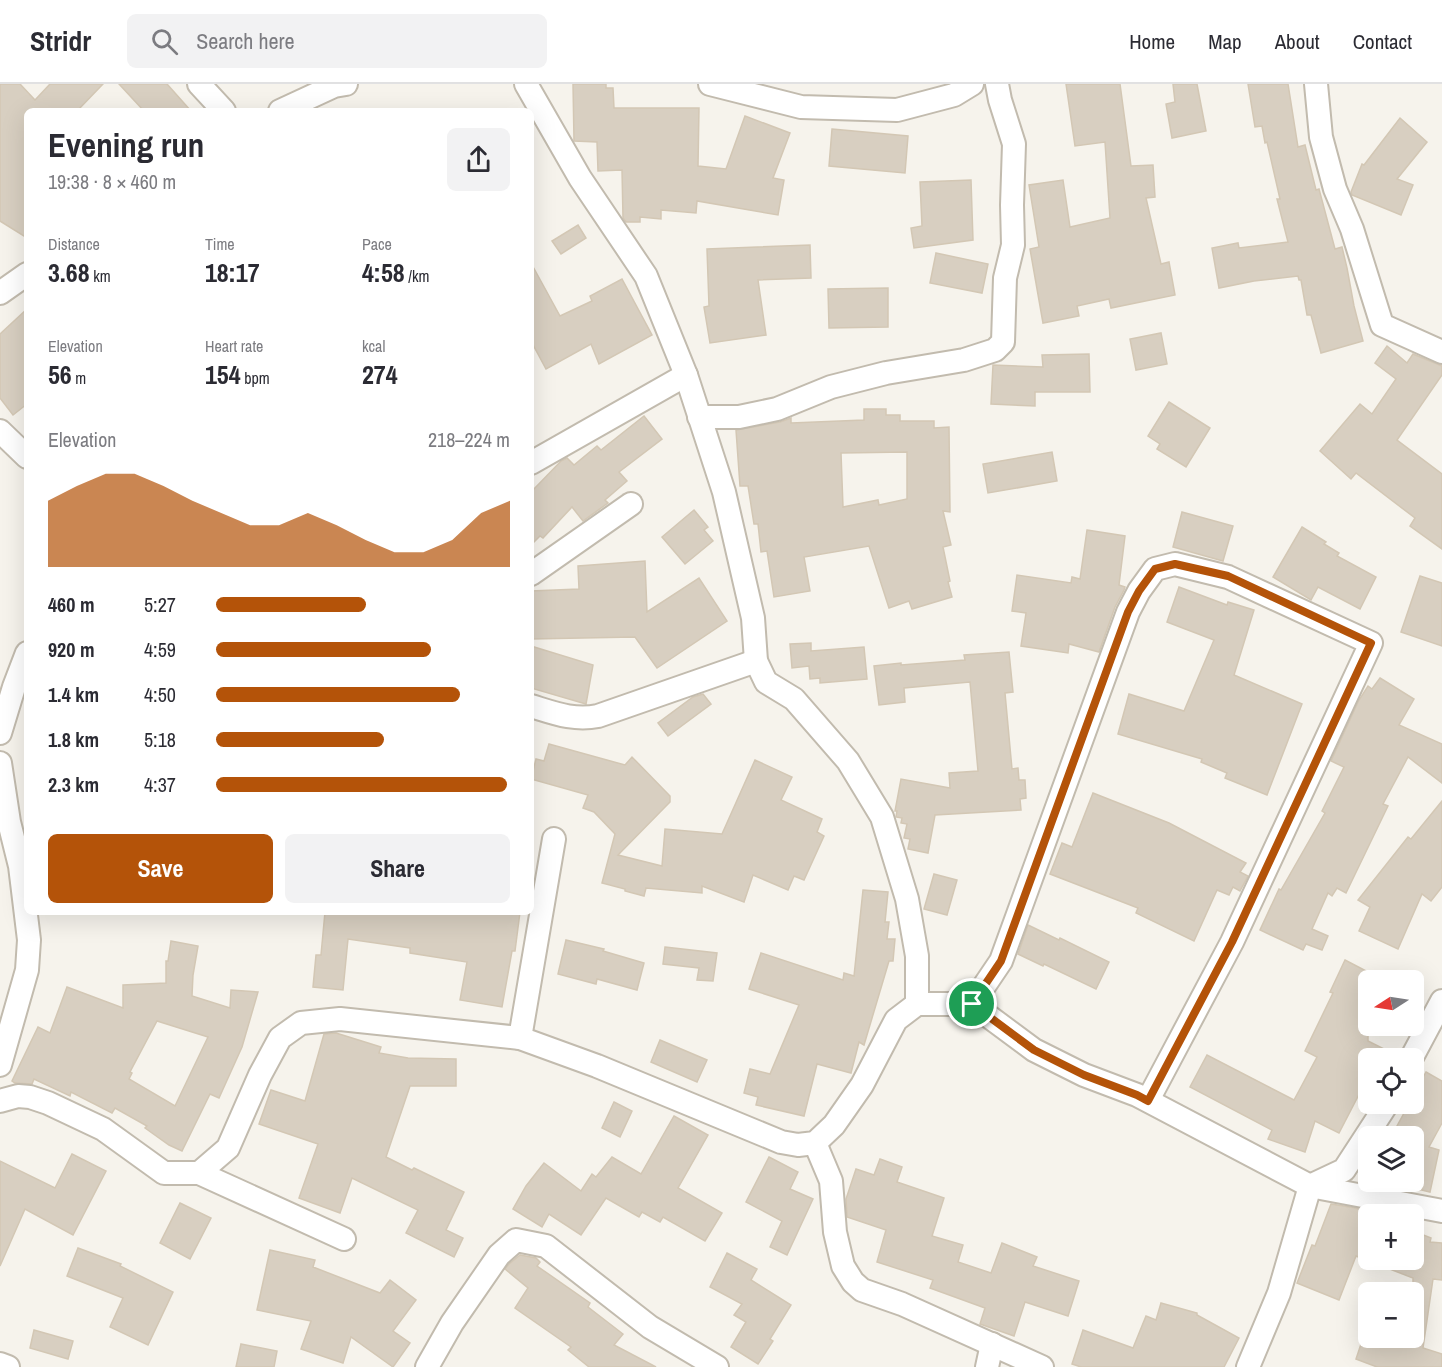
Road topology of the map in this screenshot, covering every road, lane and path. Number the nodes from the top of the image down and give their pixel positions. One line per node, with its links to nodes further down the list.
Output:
1 (199, 84): 8 (street)
2 (346, 84): 9 (street)
3 (526, 84): 13 (street)
4 (710, 84): 5 (street)
5 (972, 84)
6 (997, 84): 14 (street)
7 (1316, 84): 12 (street)
8 (221, 108)
9 (286, 108)
10 (24, 276): 11 (street)
11 (0, 293)
12 (1442, 352)
13 (686, 375): 14 (street); 17 (street)
14 (699, 417): 20 (street)
15 (0, 431): 16 (street)
16 (24, 454)
17 (534, 461)
18 (631, 504): 19 (street)
19 (534, 572)
20 (756, 661): 22 (street); 29 (street)
21 (24, 662): 23 (street)
22 (534, 707)
23 (0, 733)
24 (0, 763): 26 (street)
25 (554, 839): 31 (street)
26 (24, 899)
27 (26, 915): 33 (street)
28 (1442, 1001): 32 (street)
29 (917, 1004): 30 (street); 37 (street)
30 (972, 1004): 35 (street); 35 (street)
31 (520, 1038): 37 (street); 38 (street)
32 (1417, 1048)
33 (0, 1065)
34 (0, 1101): 38 (street)
35 (1148, 1101): 39 (street)
36 (1380, 1114): 39 (street)
37 (815, 1143): 42 (street)
38 (199, 1173): 41 (street)
39 (1310, 1186): 40 (street); 49 (street)
40 (1442, 1211)
41 (344, 1239)
42 (992, 1344): 47 (street); 48 (street)
43 (0, 1364): 44 (street)
44 (8, 1367)
45 (427, 1367): 46 (street)
46 (717, 1367)
47 (987, 1367)
48 (1042, 1367)
49 (1248, 1367)

